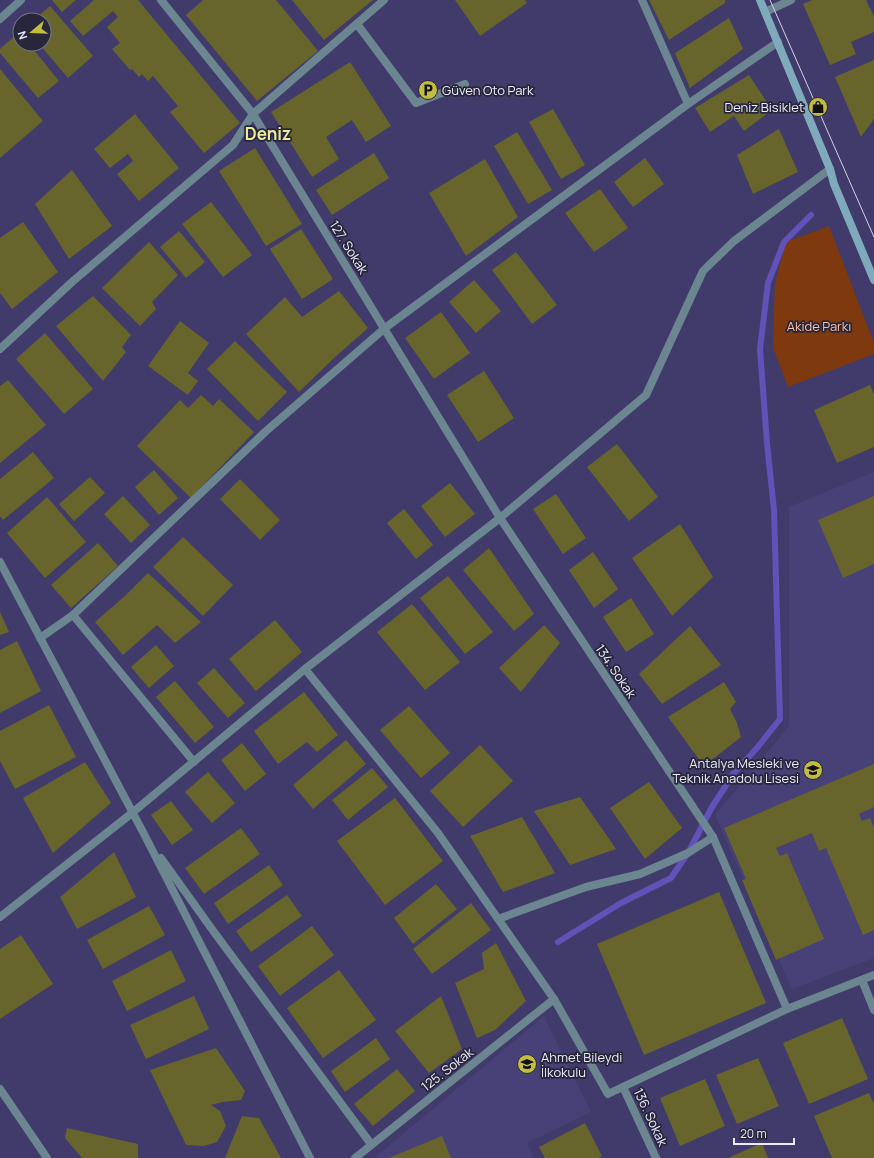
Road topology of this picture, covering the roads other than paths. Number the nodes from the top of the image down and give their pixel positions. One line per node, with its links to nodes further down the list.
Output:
1 (22, 0): 8 (street)
2 (384, 0): 9 (street)
3 (642, 0): 12 (street)
4 (760, 0): 7 (main road)
5 (791, 0): 7 (street)
6 (165, 2): 13 (street, 127. Sokak)
7 (764, 12): 10 (main road)
8 (0, 19)
9 (357, 24): 11 (street); 13 (street)
10 (778, 42): 12 (street); 14 (main road)
11 (465, 84)
12 (688, 104): 16 (street)
13 (253, 114): 16 (street, 127. Sokak); 17 (street)
14 (830, 169): 15 (main road); 18 (street)
15 (873, 276)
16 (385, 328): 18 (street, 127. Sokak); 20 (street)
17 (0, 349)
18 (500, 518): 22 (street); 26 (street, 134. Sokak)
19 (0, 562): 21 (street)
20 (74, 615): 21 (street); 23 (street)
21 (40, 638): 24 (street)
22 (305, 669): 23 (street); 28 (street)
23 (194, 762): 24 (street)
24 (132, 813): 25 (street); 27 (street)
25 (144, 834): 36 (street); 38 (street)
26 (712, 837): 28 (street); 32 (street, 134. Sokak)
27 (0, 917)
28 (498, 918): 31 (street)
29 (874, 975): 30 (street)
30 (862, 980): 32 (street); 33 (street)
31 (554, 999): 34 (street); 36 (street, 125. Sokak)
32 (787, 1009): 34 (street)
33 (874, 1010)
34 (623, 1087): 40 (street, 136. Sokak)
35 (0, 1089): 37 (street)
36 (371, 1144): 39 (street, 125. Sokak)
37 (46, 1158)
38 (310, 1158)
39 (355, 1158)
40 (656, 1158)

